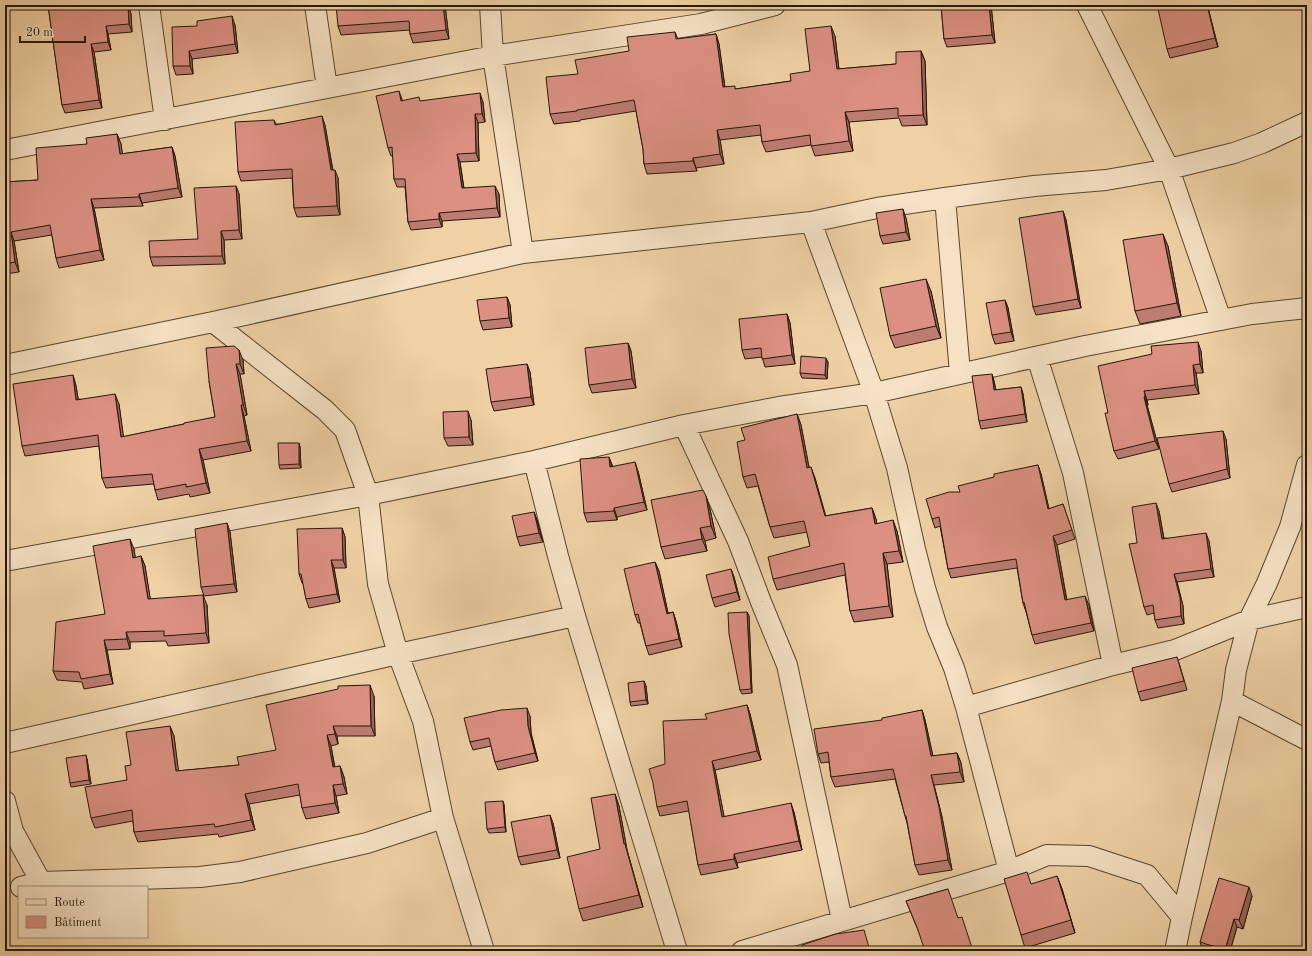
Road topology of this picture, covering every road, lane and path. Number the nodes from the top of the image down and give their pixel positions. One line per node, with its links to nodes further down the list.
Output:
1 (149, 5): 8 (street)
2 (315, 5): 7 (street)
3 (490, 5): 6 (street)
4 (775, 5): 6 (street)
5 (1087, 5): 11 (street)
6 (493, 56): 7 (street); 14 (street)
7 (327, 88): 8 (street)
8 (166, 120): 10 (street)
9 (1307, 122): 11 (street)
10 (5, 150)
11 (1169, 169): 12 (street); 16 (street)
12 (945, 198): 13 (street); 20 (street)
13 (811, 222): 14 (street); 21 (street)
14 (523, 253): 17 (street)
15 (1307, 308): 16 (street)
16 (1221, 320): 18 (street)
17 (213, 322): 19 (street); 25 (street)
18 (1037, 356): 20 (street); 31 (street)
19 (5, 365)
20 (960, 373): 21 (street)
21 (874, 393): 22 (street); 33 (street)
22 (684, 425): 23 (street); 44 (street)
23 (534, 461): 25 (street); 28 (street)
24 (1307, 465): 29 (street)
25 (368, 494): 26 (street); 30 (street)
26 (5, 561)
27 (1307, 607): 29 (street)
28 (574, 616): 30 (street); 46 (street)
29 (1249, 620): 31 (street); 32 (street)
30 (398, 654): 35 (street); 37 (street)
31 (1113, 665): 33 (street)
32 (1232, 701): 34 (street); 43 (street)
33 (966, 707): 38 (street)
34 (1307, 740)
35 (5, 743)
36 (5, 801): 39 (street)
37 (443, 818): 39 (street); 45 (street)
38 (1010, 871): 43 (street); 44 (street)
39 (41, 882): 40 (street)
40 (24, 886)
41 (18, 888): 42 (street)
42 (5, 891)
43 (1182, 917): 48 (street)
44 (842, 920): 47 (street)
45 (484, 951)
46 (677, 951)
47 (742, 951)
48 (1175, 951)

